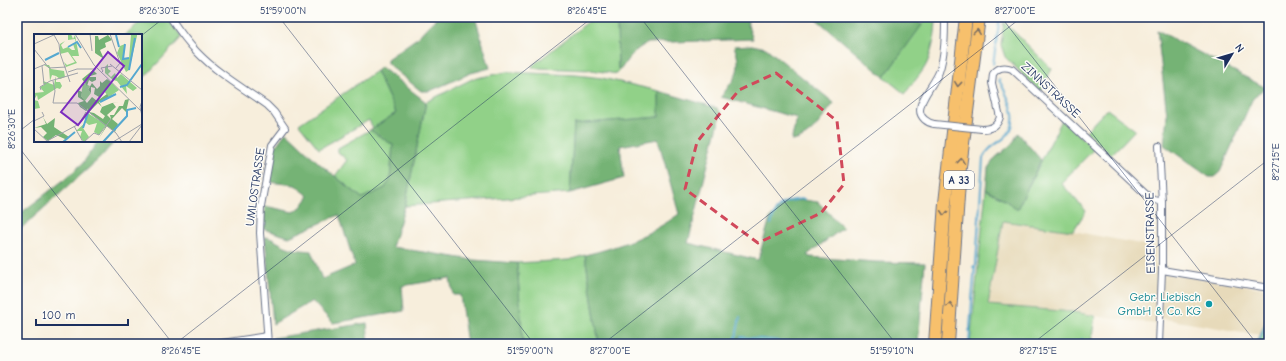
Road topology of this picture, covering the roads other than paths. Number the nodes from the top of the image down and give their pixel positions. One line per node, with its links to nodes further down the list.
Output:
1 (170, 17): 9 (street, UMLOSTRASSE)
2 (945, 17): 6 (street, ZINNSTRASSE, bridge)
3 (966, 17): 12 (highway, A 33, one-way to 12)
4 (979, 17): 13 (highway, A 33, one-way to 4)
5 (1159, 146): 6 (street, EISENSTRASSE)
6 (1162, 202): 7 (street, EISENSTRASSE)
7 (1162, 270): 8 (street); 14 (street, EISENSTRASSE)
8 (1269, 288)
9 (268, 336): 10 (street); 11 (street, UMLOSTRASSE)
10 (215, 344)
11 (268, 344)
12 (935, 344)
13 (948, 344)
14 (1159, 344)

